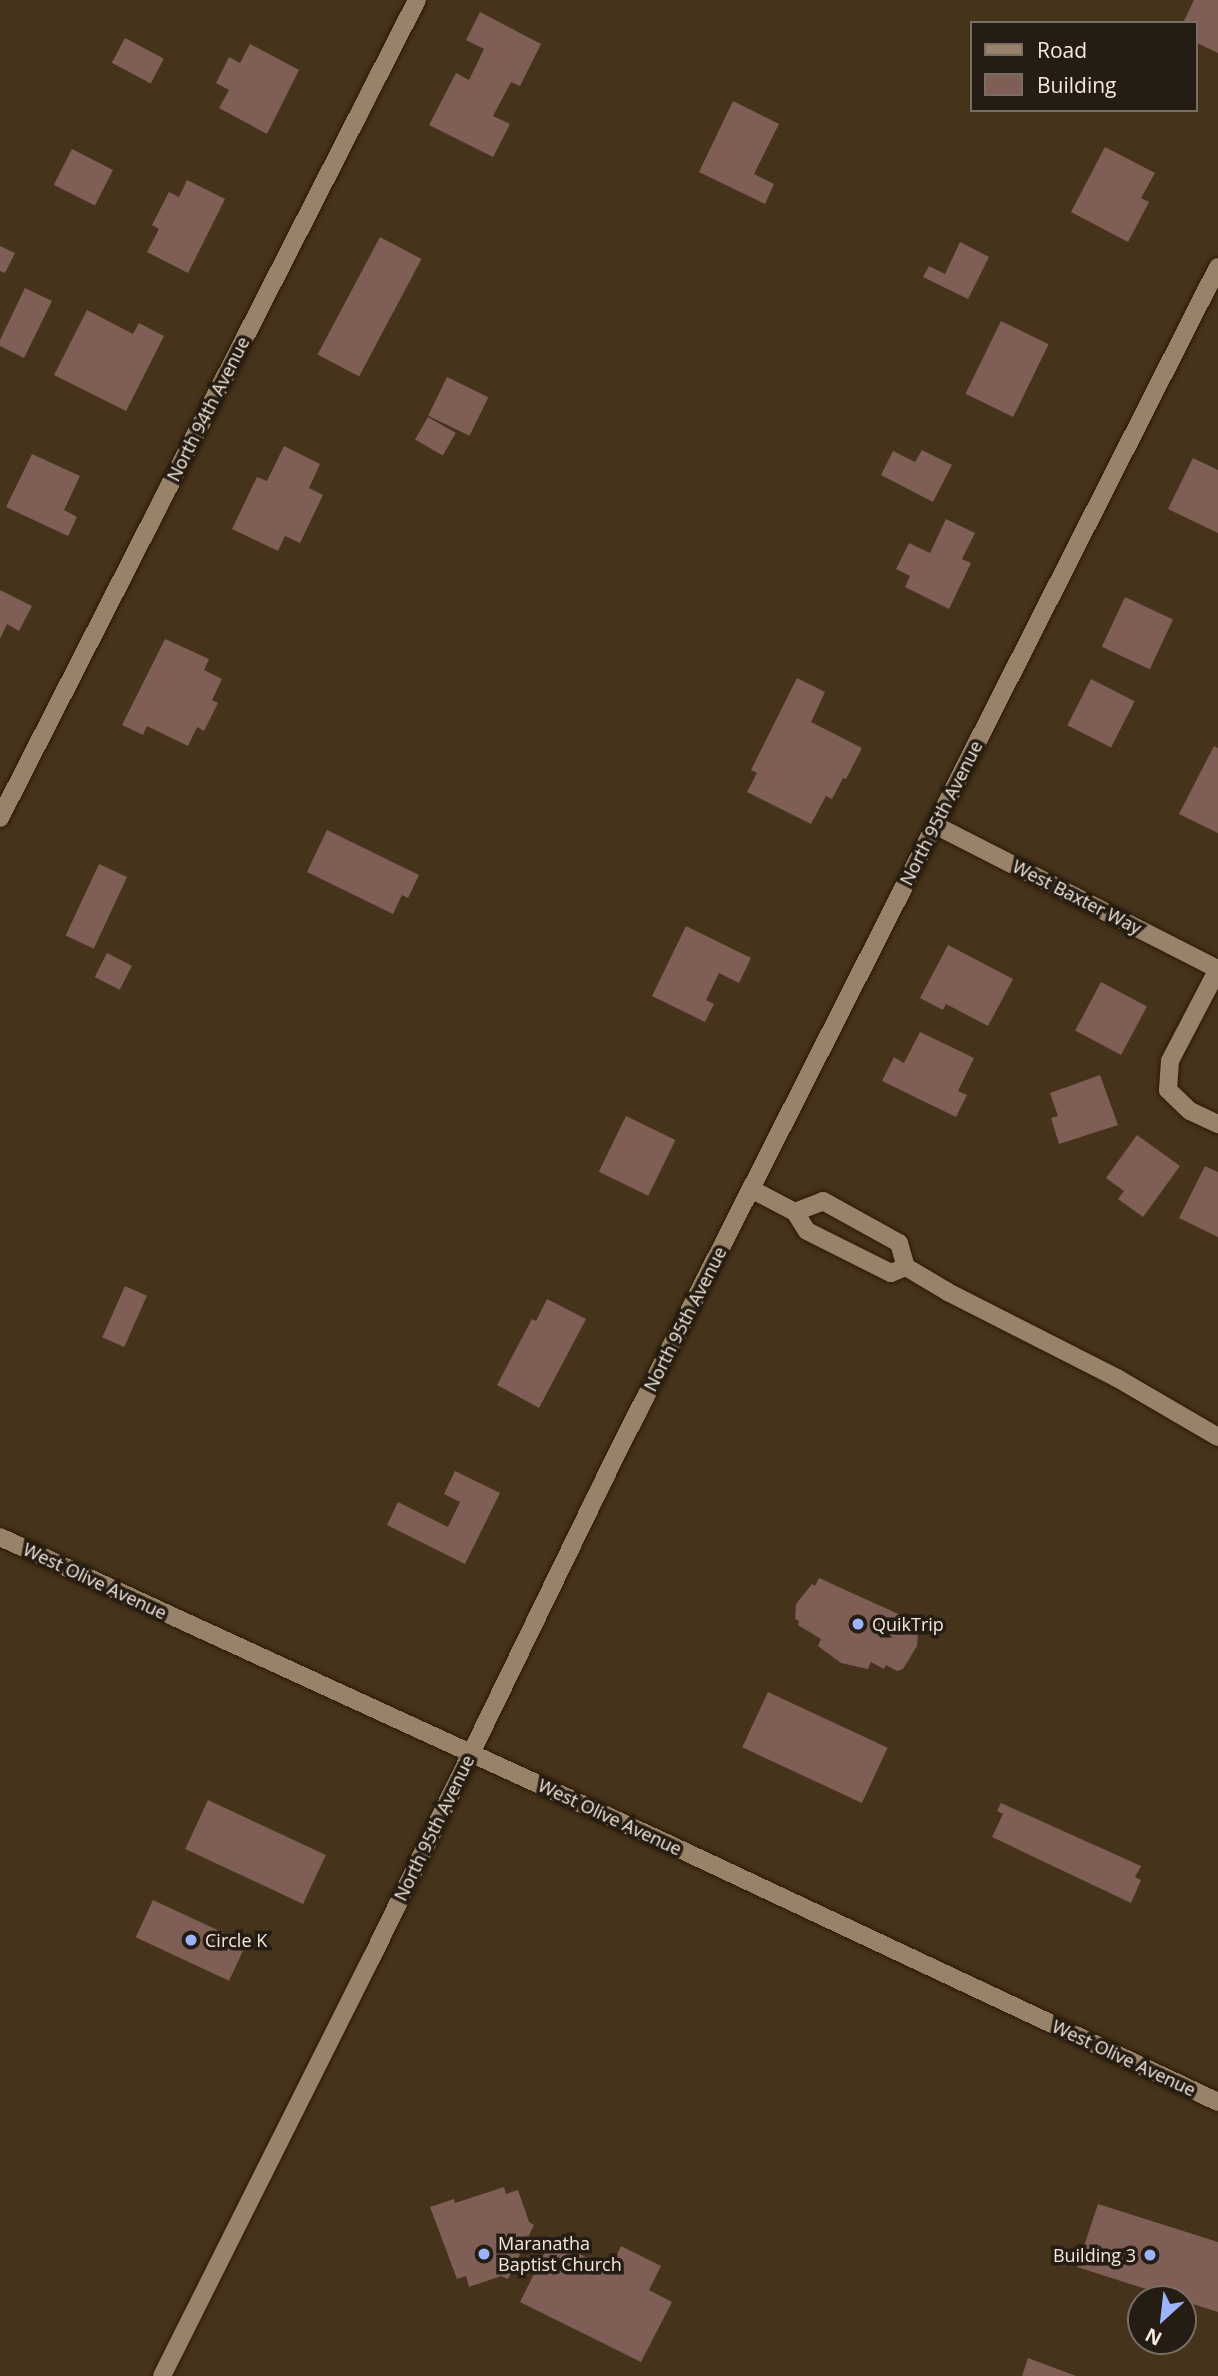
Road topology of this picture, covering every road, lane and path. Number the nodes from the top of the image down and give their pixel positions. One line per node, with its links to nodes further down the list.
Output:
1 (417, 0): 3 (street, North 94th Avenue)
2 (1218, 267): 4 (street, North 95th Avenue)
3 (0, 818)
4 (935, 825): 5 (street, West Baxter Way); 7 (street, North 95th Avenue)
5 (1218, 969): 6 (street)
6 (1218, 1124)
7 (751, 1189): 8 (street); 12 (street, North 95th Avenue)
8 (795, 1212): 9 (street); 9 (street)
9 (906, 1267): 10 (street)
10 (1218, 1437)
11 (0, 1537): 12 (street, West Olive Avenue)
12 (471, 1753): 13 (street, West Olive Avenue); 14 (street, North 95th Avenue)
13 (1218, 2102)
14 (162, 2376)

